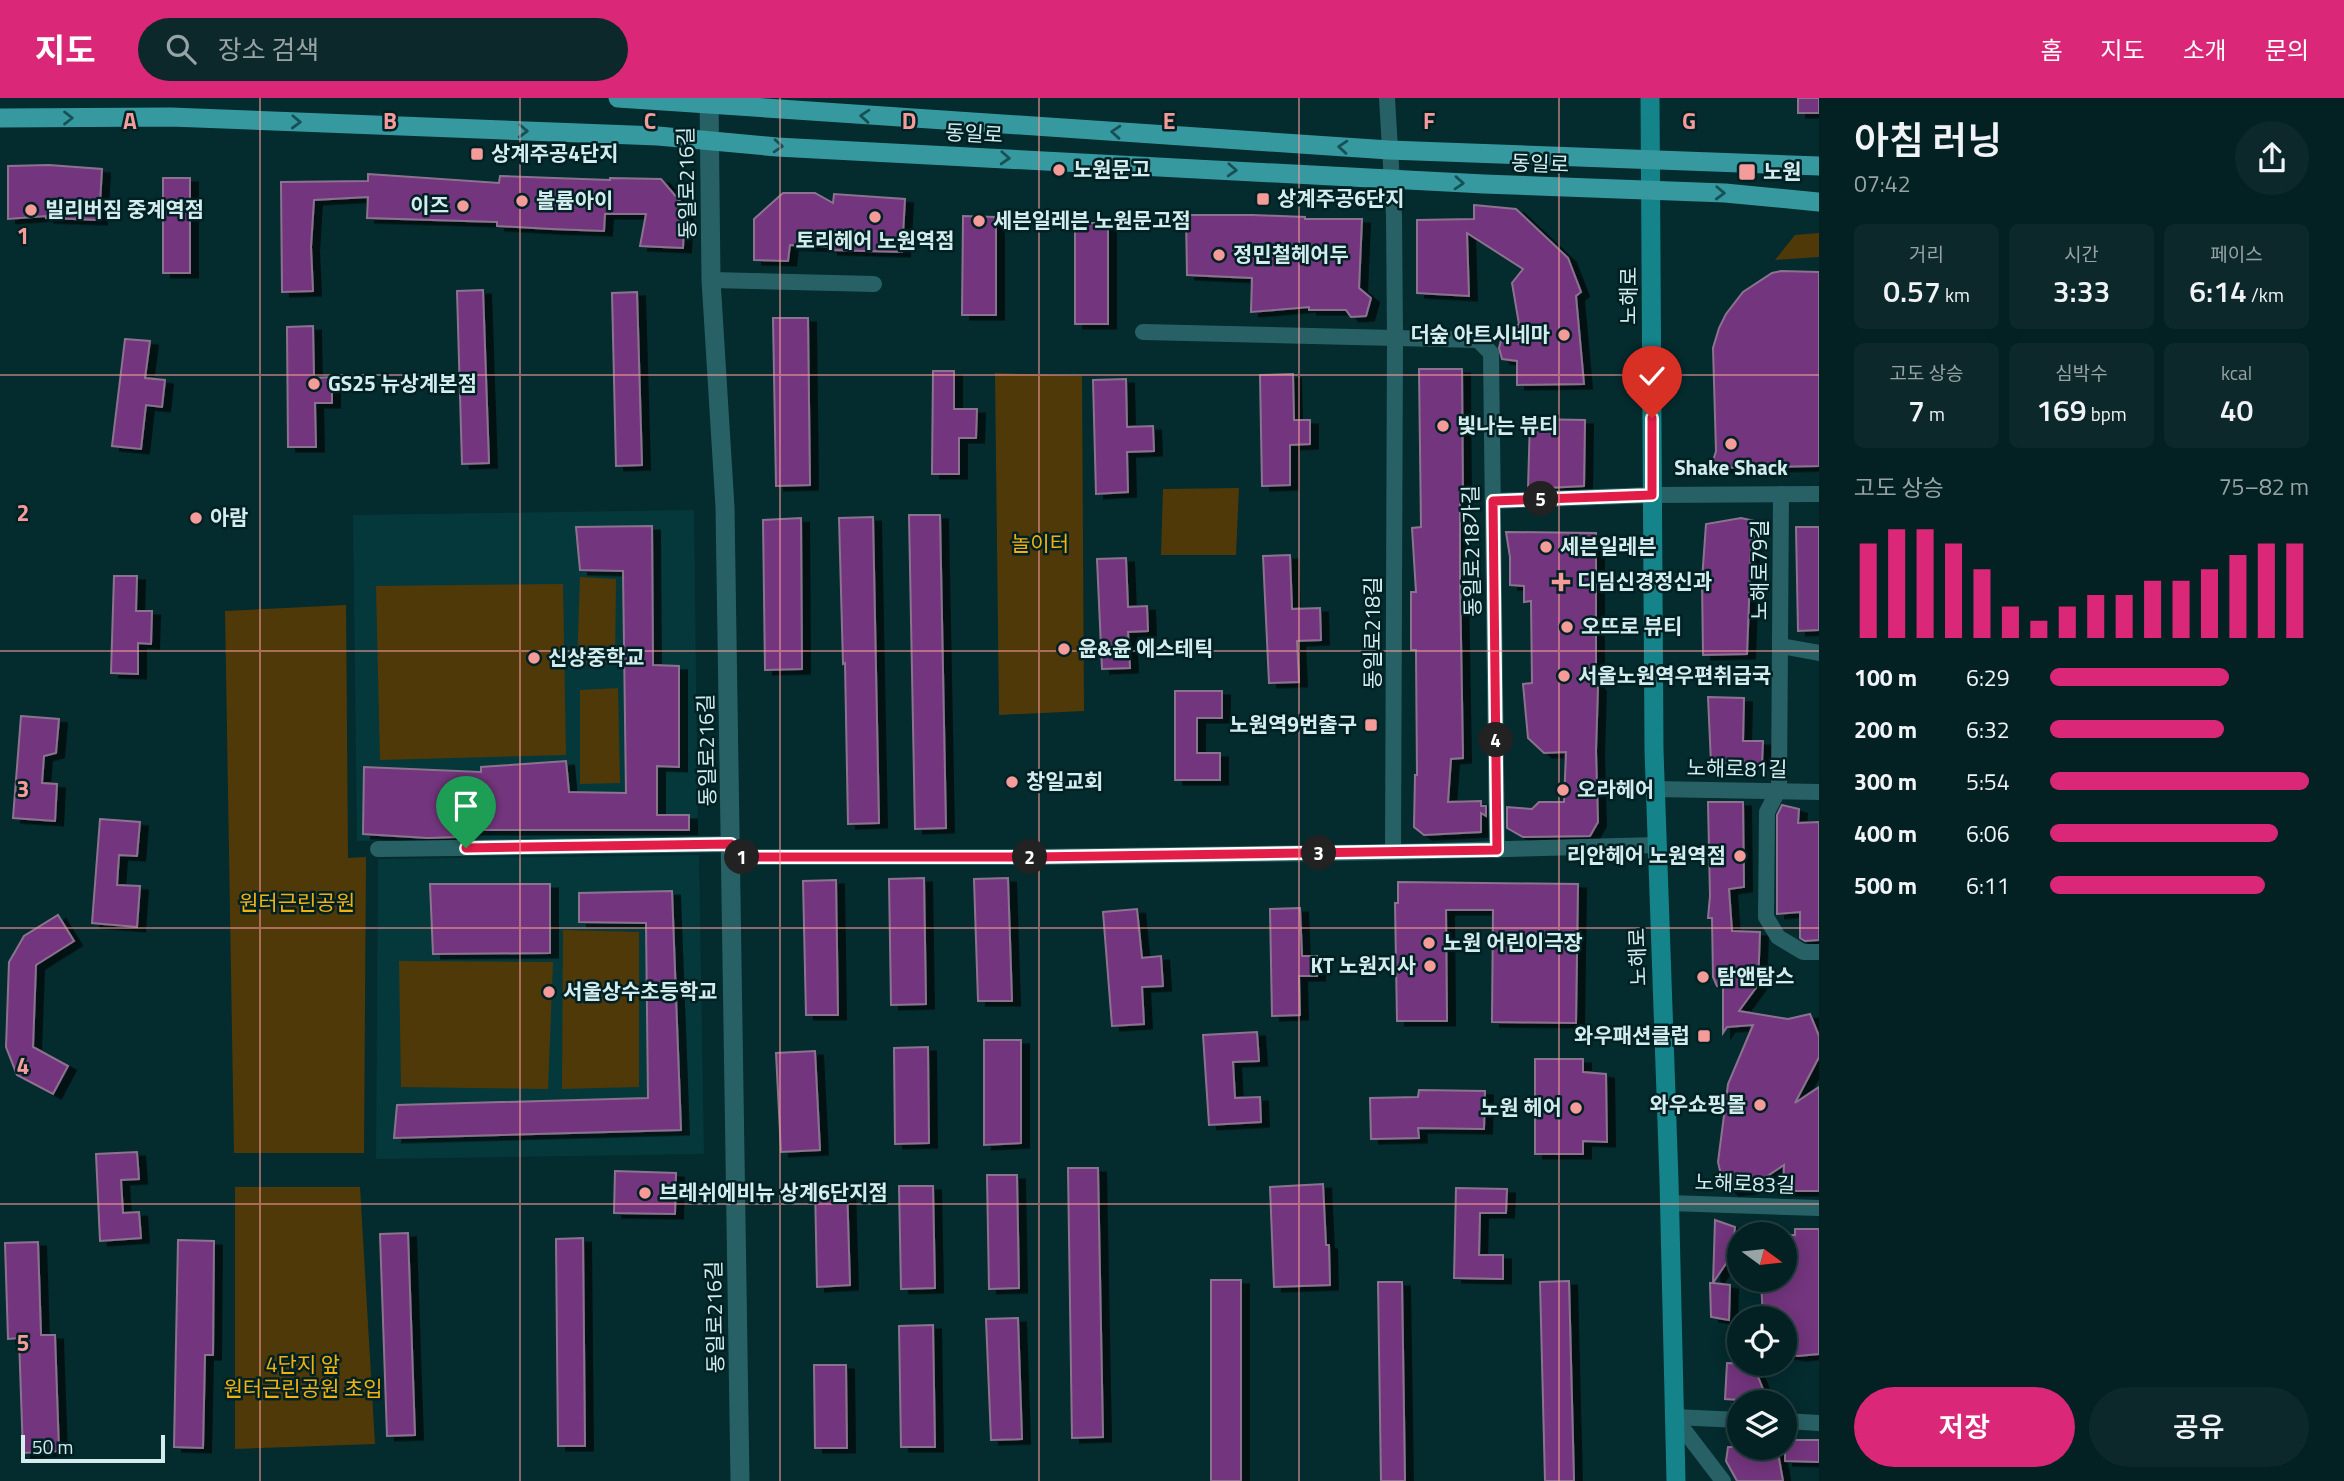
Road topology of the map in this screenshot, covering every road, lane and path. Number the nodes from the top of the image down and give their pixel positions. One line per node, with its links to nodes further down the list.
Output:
1 (618, 98): 4 (main road, 동일로)
2 (1387, 98): 7 (street, 동일로218길)
3 (1650, 98): 8 (main road, 노해로)
4 (709, 100): 6 (street, 동일로216길); 7 (main road, 동일로, one-way to 4)
5 (0, 118): 6 (main road, 동일로, one-way to 6)
6 (710, 140): 10 (main road, 동일로, one-way to 10); 13 (street, 동일로216길)
7 (1389, 150): 8 (main road, 동일로); 10 (street, 동일로218길)
8 (1652, 159): 9 (main road, 동일로); 11 (main road, 노해로)
9 (1819, 166)
10 (1391, 178): 11 (main road, 동일로, one-way to 11); 16 (street, 동일로218길)
11 (1652, 192): 12 (main road, 동일로, one-way to 12); 19 (main road, 노해로)
12 (1819, 201)
13 (711, 280): 14 (street); 29 (street, 동일로216길)
14 (874, 284)
15 (1143, 332): 16 (street, 동일로218가길)
16 (1395, 338): 20 (street, 동일로218가길); 30 (street, 동일로218길)
17 (1781, 494): 18 (street, 노해로79길); 19 (street, 노해로79길); 21 (street, 노해로79길)
18 (1819, 494)
19 (1652, 495): 20 (street); 23 (main road, 노해로)
20 (1493, 501): 28 (street, 동일로218가길)
21 (1782, 646): 22 (street, 노해로79길); 24 (street, 노해로79길)
22 (1819, 653)
23 (1654, 789): 24 (street, 노해로81길); 26 (main road, 노해로)
24 (1779, 789): 25 (street, 노해로81길); 31 (street, 노해로79길)
25 (1819, 792)
26 (1657, 845): 28 (street); 32 (main road, 노해로)
27 (378, 849): 29 (street)
28 (1497, 850): 30 (street)
29 (731, 851): 30 (street); 38 (street, 동일로216길)
30 (1393, 852)
31 (1819, 952)
32 (1669, 1203): 33 (street, 노해로83길); 34 (main road, 노해로)
33 (1819, 1208)
34 (1674, 1417): 35 (street); 39 (main road, 노해로); 40 (street)
35 (1727, 1419)
36 (1797, 1422): 37 (street)
37 (1819, 1423)
38 (740, 1481)
39 (1676, 1481)
40 (1723, 1481)

